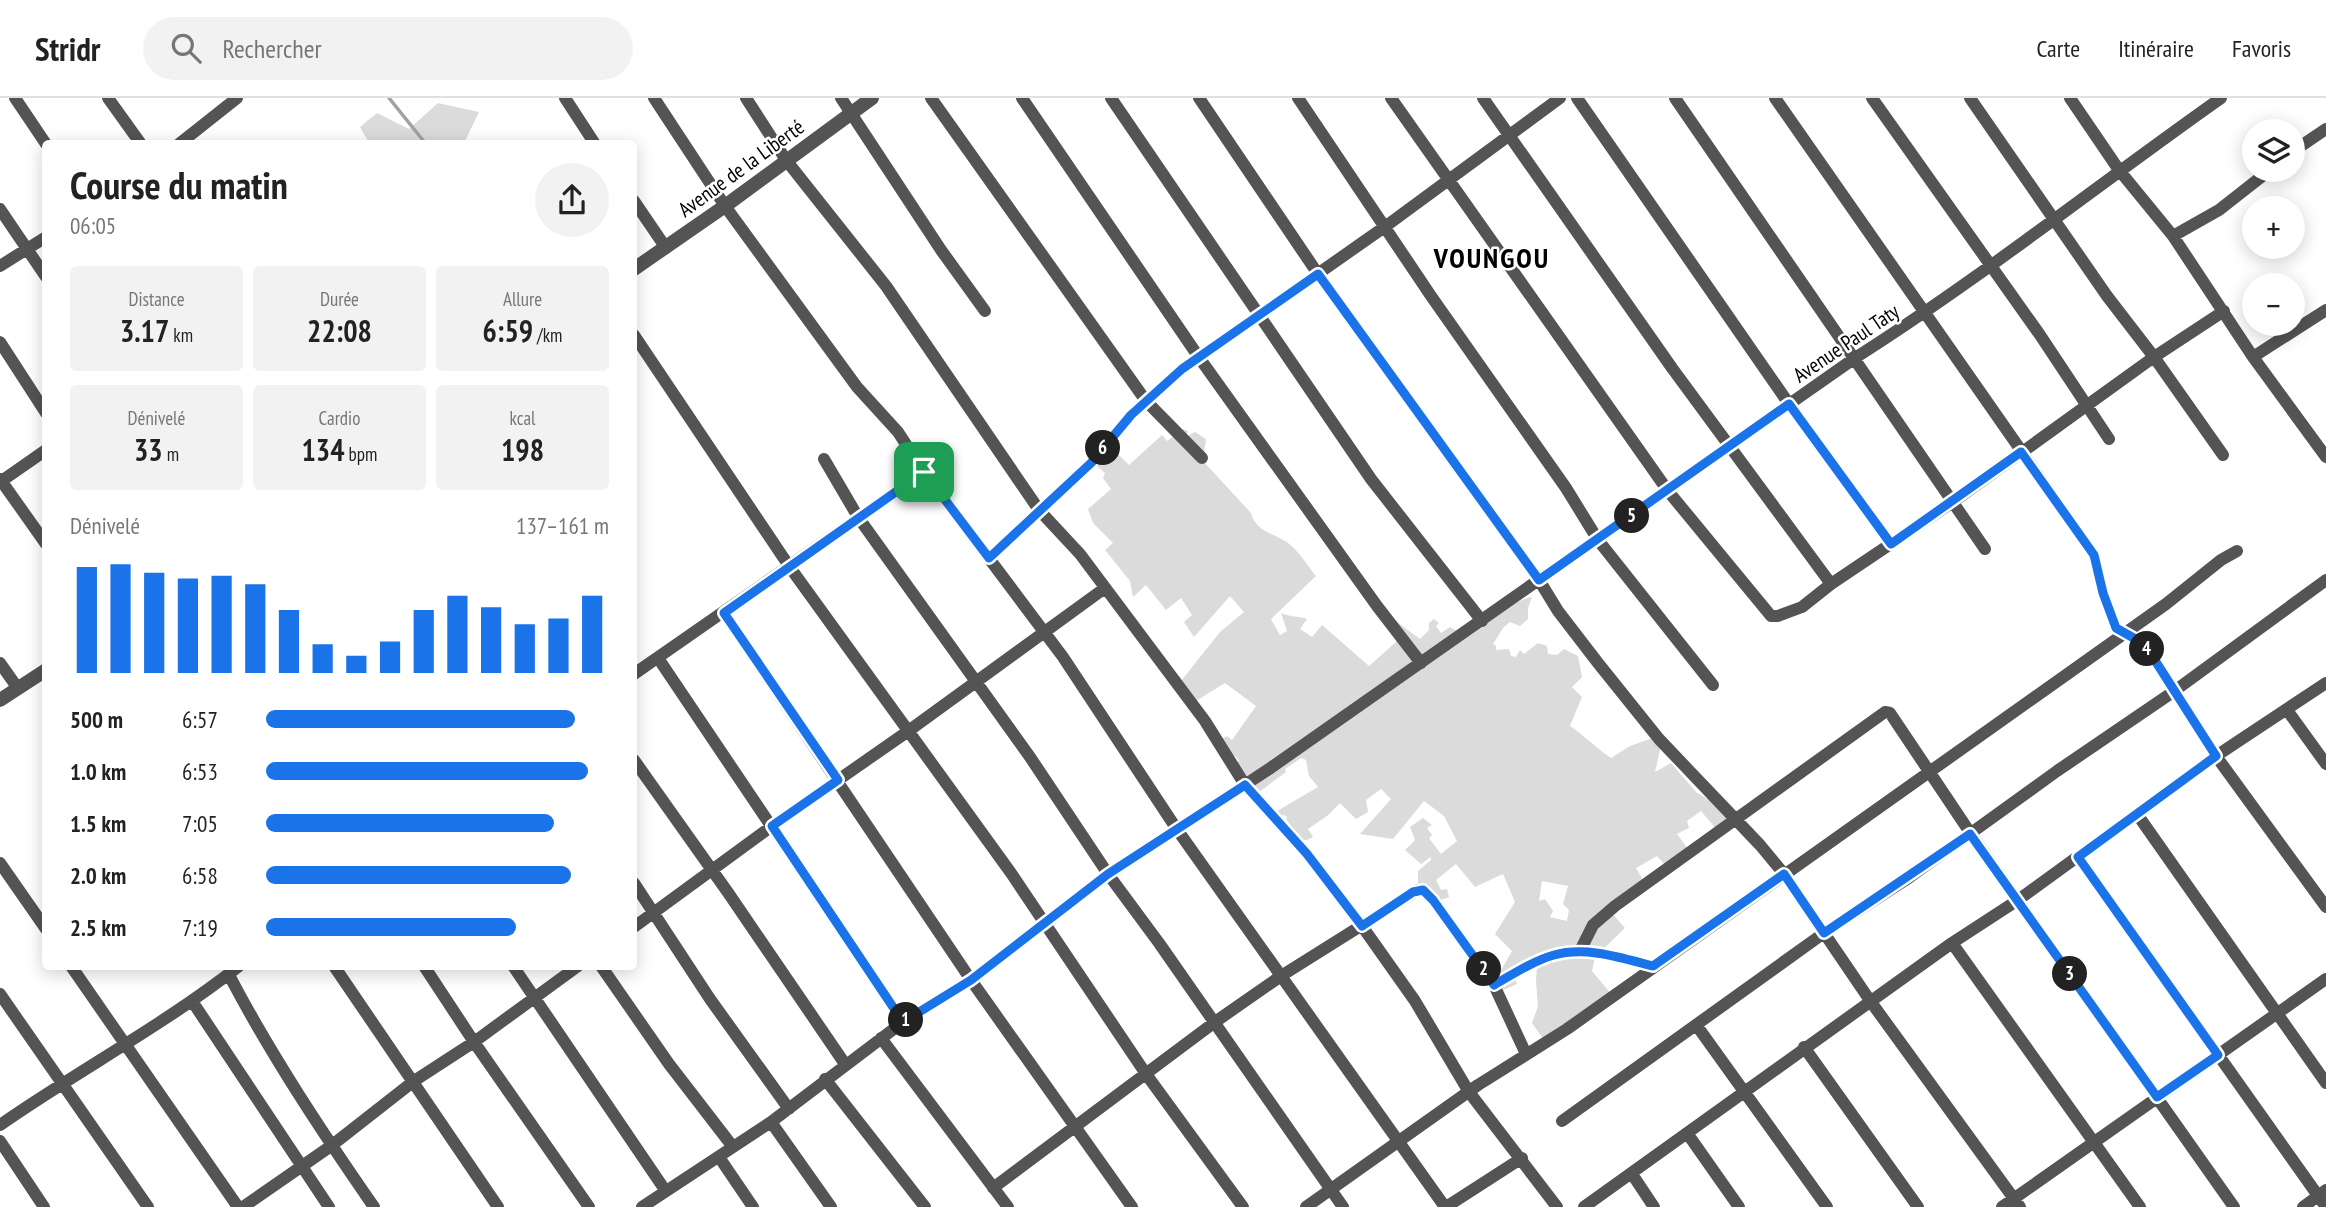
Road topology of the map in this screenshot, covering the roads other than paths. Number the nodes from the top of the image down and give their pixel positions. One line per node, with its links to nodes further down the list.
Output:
1 (15, 98): 27 (street)
2 (108, 98): 28 (street)
3 (237, 98): 29 (street)
4 (565, 98): 30 (street)
5 (654, 98): 37 (street)
6 (746, 98): 32 (street)
7 (841, 98): 24 (street)
8 (872, 98): 24 (street, Avenue de la Liberté)
9 (931, 98): 61 (street)
10 (1022, 98): 57 (street)
11 (1111, 98): 54 (street)
12 (1199, 98): 49 (street)
13 (1298, 98): 40 (street)
14 (1391, 98): 34 (street)
15 (1483, 98): 26 (street)
16 (1560, 98): 26 (street)
17 (1577, 98): 62 (street)
18 (1675, 98): 60 (street)
19 (1775, 98): 53 (street)
20 (1872, 98): 45 (street)
21 (1970, 98): 39 (street)
22 (2221, 98): 33 (street, Avenue Paul Taty)
23 (2077, 101): 33 (street)
24 (851, 113): 32 (street, Avenue de la Liberté); 51 (street)
25 (2326, 129): 31 (street)
26 (1508, 135): 34 (street); 66 (street)
27 (43, 140)
28 (138, 140)
29 (184, 140)
30 (592, 140)
31 (2305, 143)
32 (786, 160): 37 (street, Avenue de la Liberté); 77 (street)
33 (2119, 170): 39 (street, Avenue Paul Taty); 41 (street)
34 (1448, 179): 40 (street); 75 (street)
35 (2255, 182): 41 (street)
36 (637, 205): 43 (street)
37 (725, 206): 43 (street, Avenue de la Liberté); 73 (street)
38 (0, 209): 44 (street)
39 (2055, 219): 45 (street, Avenue Paul Taty); 58 (street)
40 (1386, 226): 49 (street); 80 (street)
41 (2173, 236): 52 (street)
42 (42, 240): 44 (street)
43 (666, 248): 47 (street, Avenue de la Liberté)
44 (27, 250): 46 (street); 48 (street)
45 (1990, 264): 53 (street, Avenue Paul Taty); 63 (street)
46 (0, 266)
47 (637, 268)
48 (42, 271)
49 (1318, 274): 54 (street); 86 (street)
50 (2326, 310): 59 (street)
51 (985, 311)
52 (2224, 311): 58 (street); 59 (street)
53 (1926, 313): 60 (street, Avenue Paul Taty); 67 (street)
54 (1260, 315): 57 (street); 91 (street)
55 (637, 339): 85 (street)
56 (0, 342): 64 (street)
57 (1198, 356): 61 (street); 96 (street)
58 (2154, 357): 63 (street); 69 (street)
59 (2253, 357): 70 (street)
60 (1855, 358): 62 (street, Avenue Paul Taty); 76 (street)
61 (1146, 401): 71 (street); 77 (street)
62 (1789, 404): 66 (street, Avenue Paul Taty); 81 (street)
63 (2087, 406): 65 (street); 67 (street)
64 (42, 407)
65 (2109, 439)
66 (1731, 445): 75 (street, Avenue Paul Taty); 88 (street)
67 (2021, 452): 76 (street); 93 (street)
68 (42, 453): 74 (street)
69 (2223, 456)
70 (2326, 457)
71 (1202, 458)
72 (824, 459): 78 (street)
73 (924, 472): 78 (street); 84 (street)
74 (0, 480): 79 (street)
75 (1668, 491): 80 (street, Avenue Paul Taty); 88 (street)
76 (1953, 502): 81 (street); 82 (street)
77 (1040, 510): 84 (street); 89 (street)
78 (858, 517): 85 (street); 99 (street)
79 (42, 538)
80 (1598, 540): 86 (street, Avenue Paul Taty); 101 (street)
81 (1891, 544): 88 (street)
82 (1985, 549)
83 (2237, 551): 93 (street)
84 (989, 558): 92 (street)
85 (789, 566): 90 (street); 106 (street)
86 (1539, 580): 91 (street, Avenue Paul Taty); 114 (street)
87 (2326, 580): 103 (street)
88 (1832, 584)
89 (1105, 588): 92 (street); 112 (street)
90 (724, 613): 94 (street); 111 (street)
91 (1482, 621): 96 (street, Avenue Paul Taty)
92 (1045, 633): 99 (street); 116 (street)
93 (2124, 633): 103 (street); 110 (street)
94 (658, 658): 98 (street); 115 (street)
95 (0, 663): 102 (street)
96 (1421, 663): 112 (street, Avenue Paul Taty)
97 (42, 672): 102 (street)
98 (637, 672)
99 (977, 682): 106 (street); 121 (street)
100 (2326, 683): 105 (street)
101 (1713, 685)
102 (17, 688): 104 (street)
103 (2173, 691): 107 (street); 117 (street)
104 (0, 700)
105 (2287, 710): 107 (street); 109 (street)
106 (907, 732): 111 (street); 127 (street)
107 (2216, 756): 113 (street); 125 (street)
108 (637, 764): 120 (street)
109 (2326, 764)
110 (1928, 773): 114 (street); 117 (street); 122 (street)
111 (838, 780): 115 (street); 145 (street)
112 (1245, 785): 116 (street, Avenue Paul Taty); 130 (street)
113 (2137, 814): 118 (street); 151 (street)
114 (1735, 819): 122 (street); 133 (street)
115 (772, 826): 120 (street); 152 (street)
116 (1176, 828): 121 (street, Avenue Paul Taty); 143 (street)
117 (1970, 834): 124 (street); 131 (street)
118 (2078, 857): 124 (street); 160 (street)
119 (0, 863): 128 (street)
120 (712, 871): 126 (street); 161 (street)
121 (1108, 874): 127 (street, Avenue Paul Taty); 153 (street)
122 (1784, 874): 131 (street); 134 (street)
123 (637, 888): 126 (street)
124 (2018, 900): 132 (street); 169 (street)
125 (2326, 907)
126 (653, 913): 129 (street); 170 (street)
127 (1044, 922): 145 (street, Avenue Paul Taty); 162 (street)
128 (42, 923)
129 (637, 925)
130 (1362, 926): 143 (street); 146 (street); 167 (street)
131 (1824, 933): 150 (street); 154 (street)
132 (1952, 943): 150 (street); 178 (street)
133 (1580, 951): 134 (street); 146 (street)
134 (1653, 966): 159 (street)
135 (74, 970): 157 (street)
136 (235, 970): 142 (street)
137 (337, 970): 165 (street)
138 (427, 970): 156 (street)
139 (516, 970): 148 (street)
140 (572, 970): 148 (street)
141 (604, 970): 180 (street)
142 (229, 975): 149 (street); 179 (street)
143 (1281, 976): 153 (street); 177 (street)
144 (2326, 979): 151 (street)
145 (971, 980): 152 (street, Avenue Paul Taty); 174 (street)
146 (1494, 985): 159 (street)
147 (0, 994): 164 (street)
148 (534, 997): 156 (street); 187 (street)
149 (192, 1001): 157 (street); 183 (street)
150 (1871, 1002): 158 (street); 189 (street)
151 (2276, 1013): 160 (street); 166 (street)
152 (903, 1022): 155 (street, Avenue Paul Taty)
153 (1214, 1023): 162 (street); 186 (street)
154 (1697, 1026): 168 (street); 171 (street)
155 (881, 1038): 161 (street, Avenue Paul Taty); 185 (street)
156 (474, 1042): 165 (street); 196 (street)
157 (125, 1044): 164 (street); 192 (street)
158 (1804, 1047): 168 (street); 213 (street)
159 (1526, 1055): 167 (street)
160 (2218, 1055): 169 (street); 188 (street)
161 (845, 1064): 163 (street, Avenue Paul Taty)
162 (1146, 1074): 174 (street); 204 (street)
163 (825, 1079): 170 (street, Avenue Paul Taty); 201 (street)
164 (61, 1082): 173 (street); 191 (street)
165 (414, 1082): 179 (street); 195 (street)
166 (2326, 1083)
167 (1469, 1091): 177 (street); 182 (street)
168 (1744, 1091): 175 (street); 212 (street)
169 (2157, 1097): 178 (street); 216 (street)
170 (789, 1109): 172 (street, Avenue Paul Taty)
171 (1562, 1121)
172 (771, 1122): 180 (street, Avenue Paul Taty); 200 (street)
173 (0, 1125)
174 (1076, 1125): 185 (street); 203 (street)
175 (1687, 1133): 184 (street); 211 (street)
176 (0, 1141): 190 (street)
177 (1400, 1141): 186 (street); 207 (street)
178 (2095, 1142): 189 (street); 215 (street)
179 (331, 1146): 183 (street); 194 (street)
180 (733, 1147): 181 (street, Avenue Paul Taty)
181 (719, 1157): 187 (street, Avenue Paul Taty); 199 (street)
182 (1522, 1158): 207 (street); 208 (street)
183 (300, 1165): 192 (street); 193 (street)
184 (1632, 1174): 209 (street); 210 (street)
185 (993, 1188): 202 (street)
186 (1331, 1189): 205 (street); 206 (street)
187 (662, 1193): 197 (street, Avenue Paul Taty); 198 (street)
188 (2323, 1198): 217 (street)
189 (2017, 1203): 214 (street)
190 (44, 1207)
191 (148, 1207)
192 (241, 1207)
193 (329, 1207)
194 (374, 1207)
195 (498, 1207)
196 (589, 1207)
197 (642, 1207)
198 (666, 1207)
199 (753, 1207)
200 (831, 1207)
201 (925, 1207)
202 (1008, 1207)
203 (1132, 1207)
204 (1243, 1207)
205 (1306, 1207)
206 (1343, 1207)
207 (1445, 1207)
208 (1558, 1207)
209 (1584, 1207)
210 (1654, 1207)
211 (1739, 1207)
212 (1827, 1207)
213 (1918, 1207)
214 (2002, 1207)
215 (2140, 1207)
216 (2234, 1207)
217 (2303, 1207)

